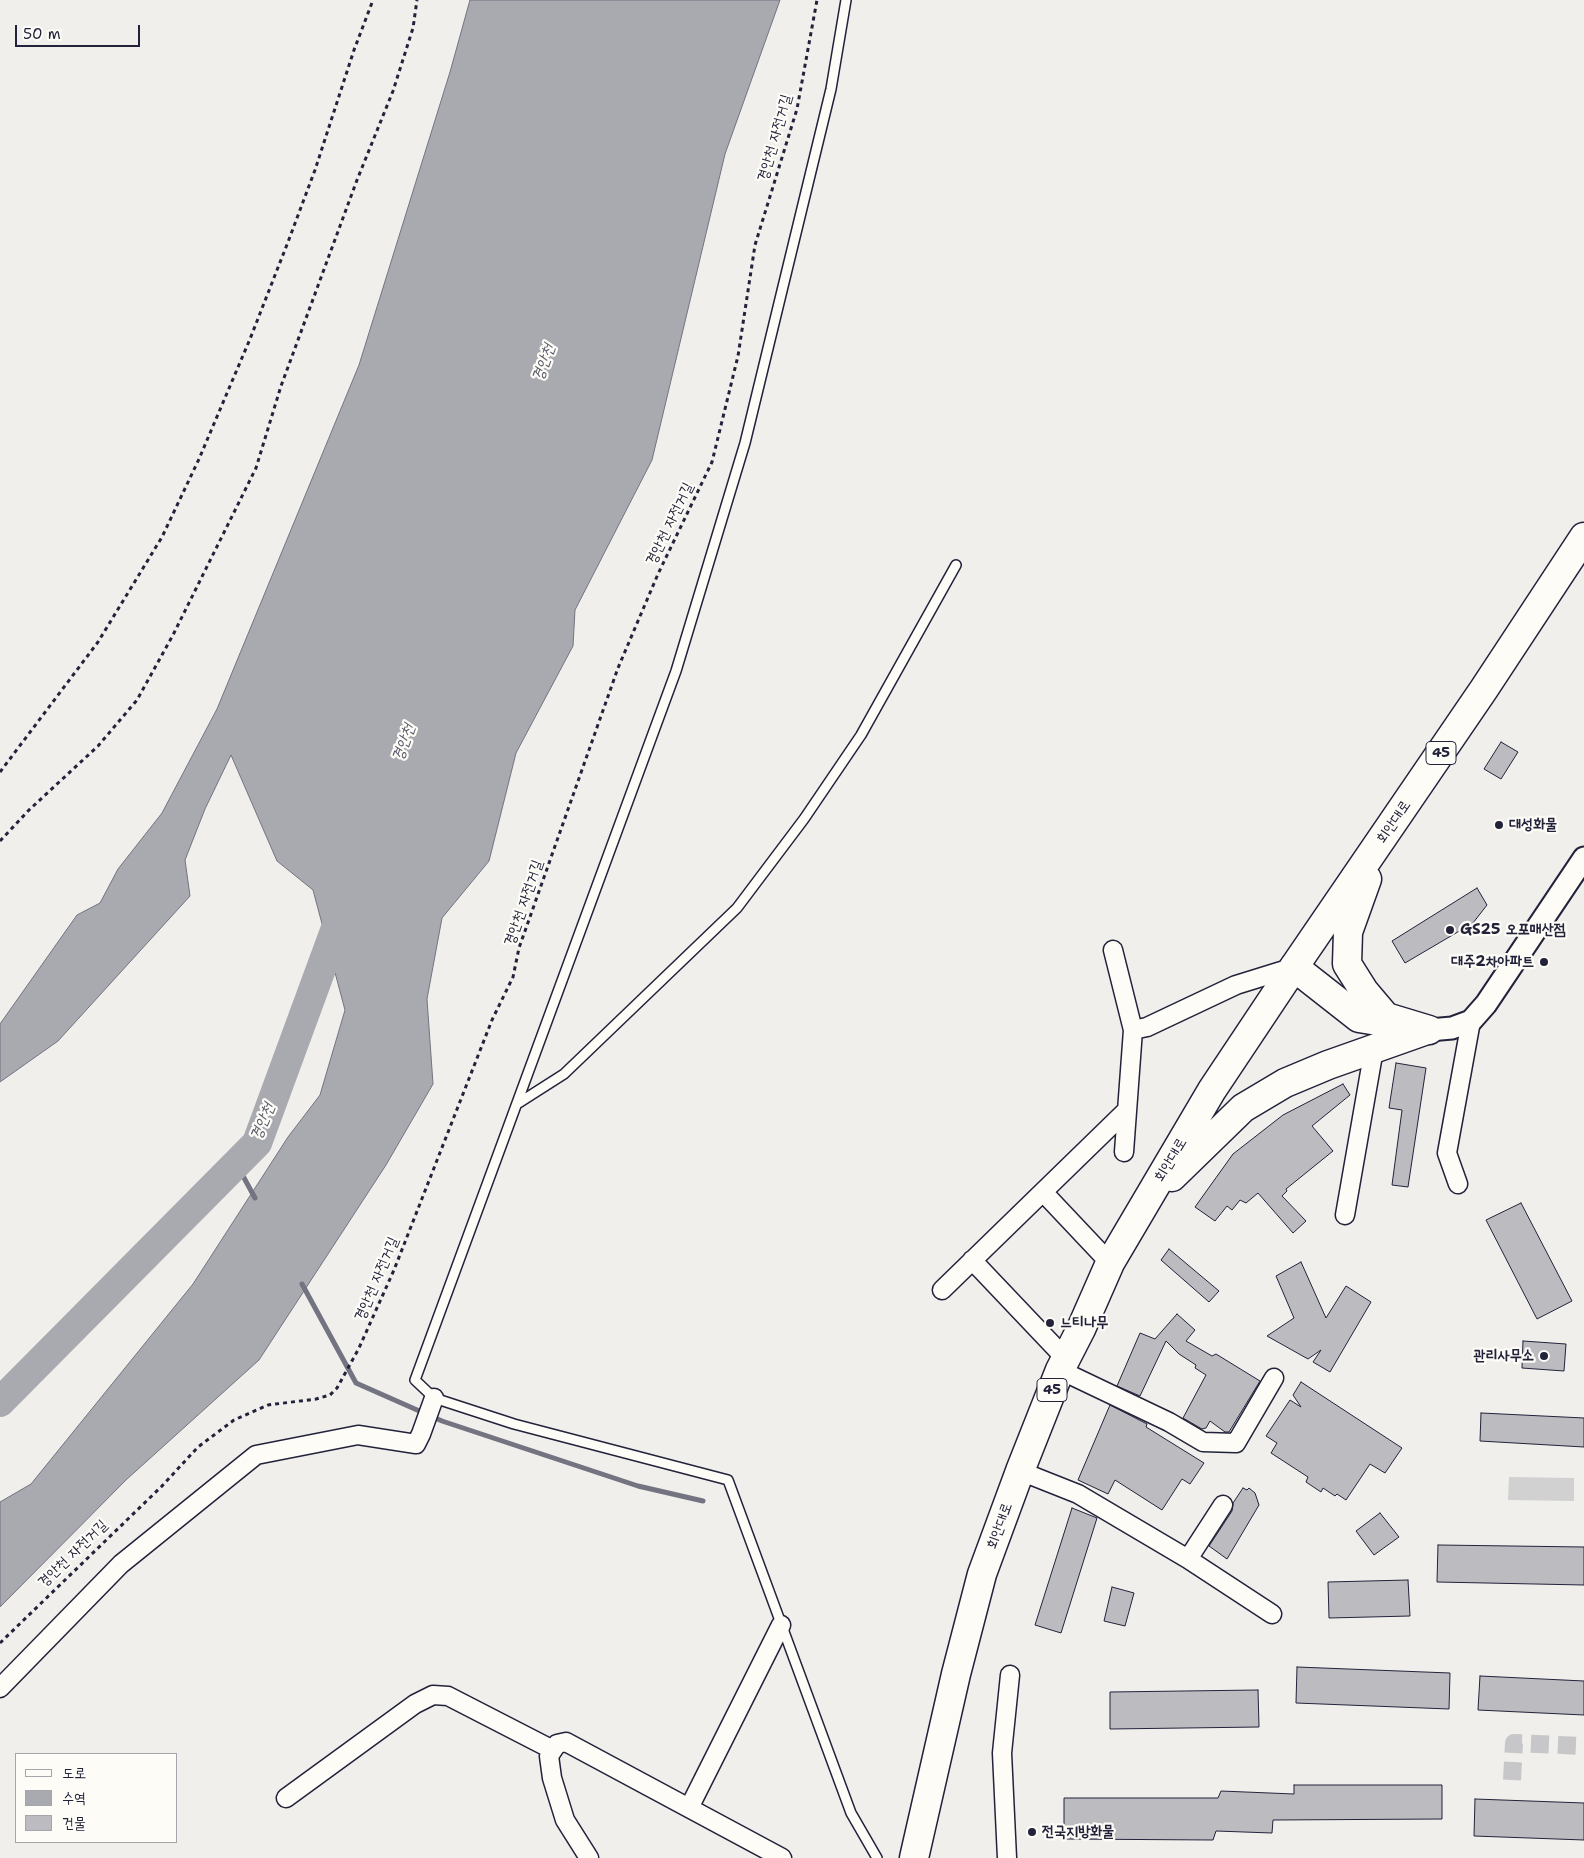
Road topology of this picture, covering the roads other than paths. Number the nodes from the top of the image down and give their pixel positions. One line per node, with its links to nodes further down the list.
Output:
1 (846, 0): 12 (lane)
2 (1584, 537): 4 (main road, 회안대로 / 45)
3 (956, 565): 12 (lane)
4 (1381, 841): 7 (main road, 회안대로 / 45); 10 (main road)
5 (1584, 858): 8 (street)
6 (1112, 950): 9 (street)
7 (1294, 968): 9 (street); 10 (main road); 17 (main road, 회안대로 / 45)
8 (1471, 1021): 10 (street); 15 (street)
9 (1133, 1030): 13 (street)
10 (1429, 1030): 11 (main road)
11 (1374, 1049): 17 (main road); 18 (street)
12 (516, 1104): 24 (lane)
13 (1127, 1110): 14 (street); 16 (street)
14 (1124, 1152)
15 (1458, 1184)
16 (1043, 1192): 19 (street); 20 (street)
17 (1146, 1203): 20 (main road, 회안대로 / 45)
18 (1345, 1215)
19 (972, 1260): 21 (street); 22 (street)
20 (1110, 1262): 22 (main road, 회안대로 / 45)
21 (942, 1290)
22 (1063, 1364): 23 (street); 25 (main road, 회안대로 / 45)
23 (1274, 1378)
24 (433, 1401): 29 (lane); 31 (street)
25 (1020, 1471): 27 (street); 38 (main road, 회안대로 / 45)
26 (1223, 1505): 27 (street)
27 (1188, 1560): 28 (street)
28 (1272, 1614)
29 (781, 1624): 34 (street); 37 (lane)
30 (1010, 1674): 39 (street)
31 (0, 1688)
32 (553, 1750): 33 (street); 34 (street); 36 (street)
33 (286, 1798)
34 (689, 1808): 35 (street)
35 (772, 1856)
36 (589, 1858)
37 (877, 1858)
38 (914, 1858)
39 (1008, 1858)

